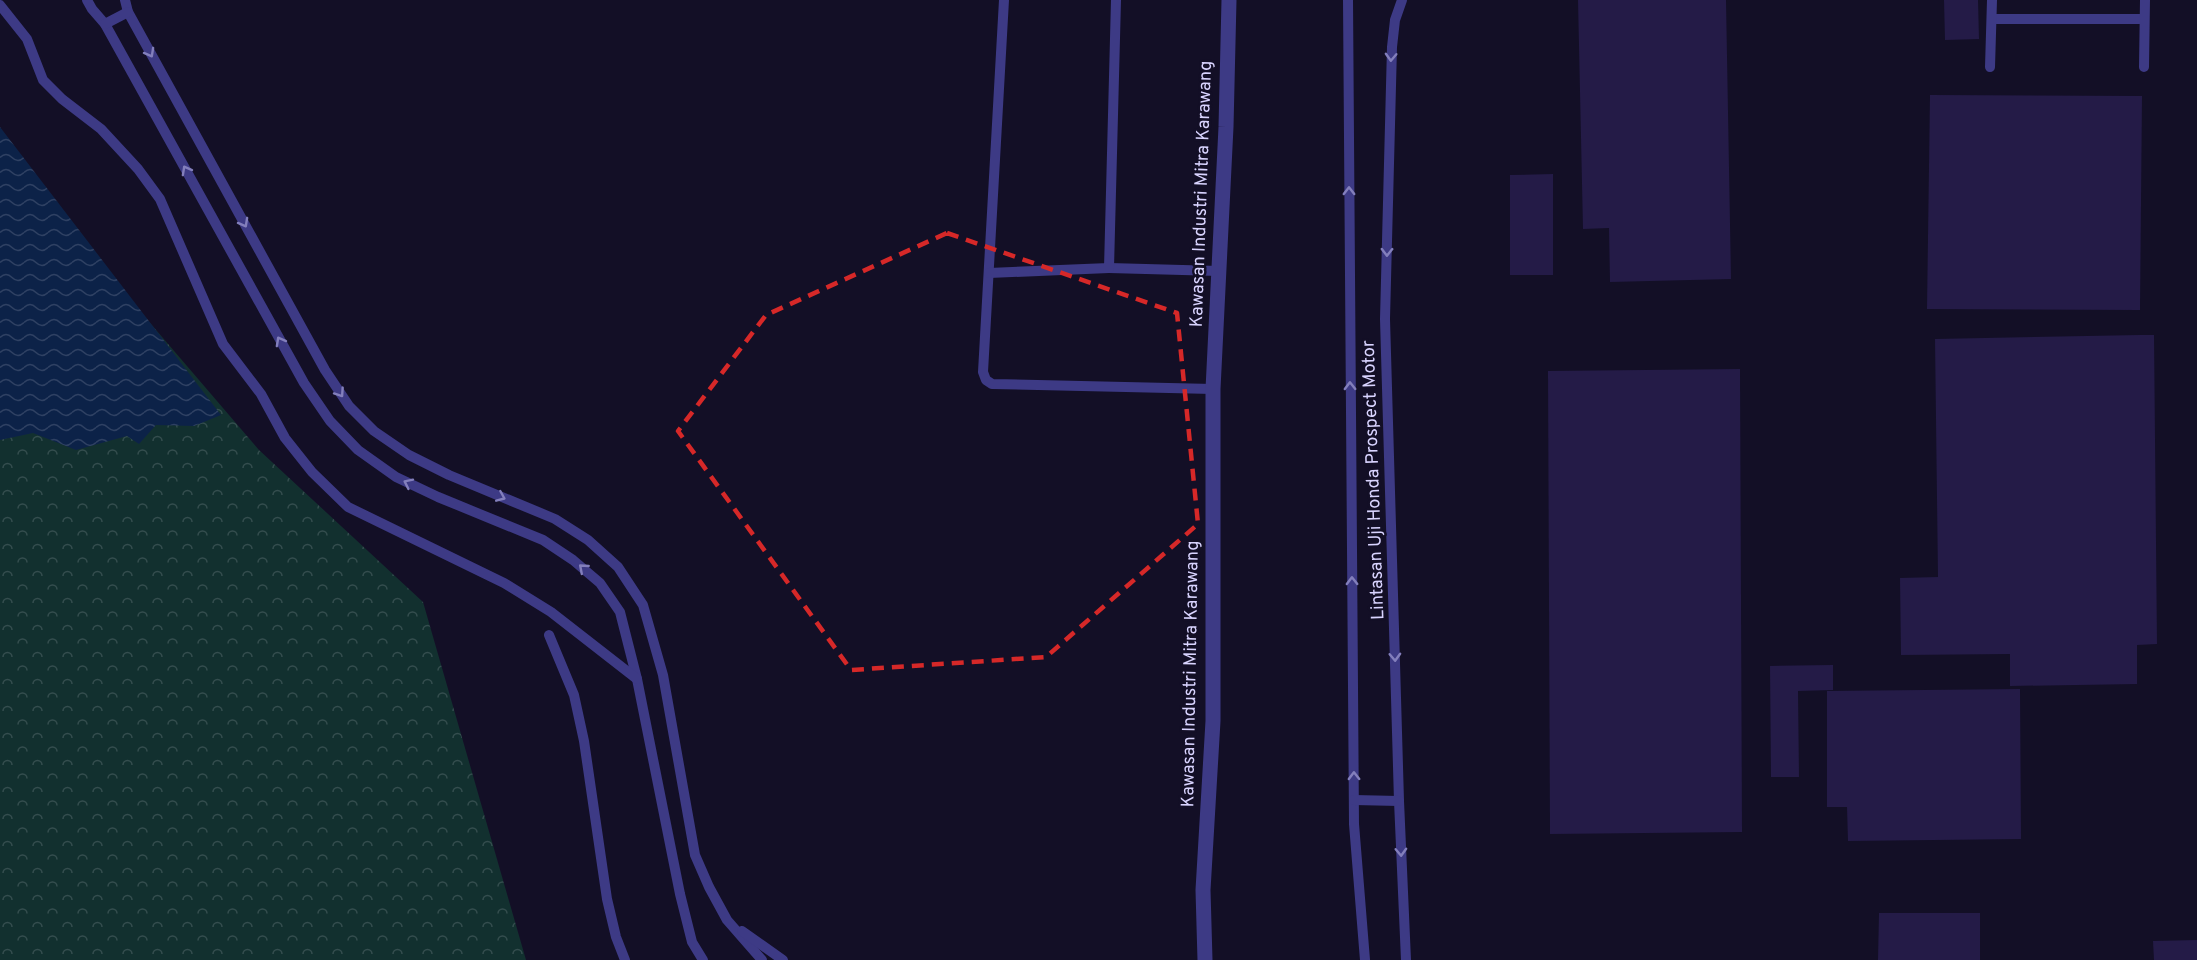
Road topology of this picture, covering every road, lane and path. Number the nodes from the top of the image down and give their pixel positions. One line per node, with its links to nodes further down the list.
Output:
1 (87, 0): 14 (lane)
2 (125, 0): 11 (lane)
3 (1004, 0): 19 (lane)
4 (1116, 0): 17 (lane)
5 (1229, 0): 18 (street, Kawasan Industri Mitra Karawang)
6 (1348, 0): 23 (lane, Lintasan Uji Honda Prospect Motor, one-way to 6)
7 (1402, 0): 24 (lane, Lintasan Uji Honda Prospect Motor, one-way to 24)
8 (1992, 0): 12 (lane)
9 (2145, 0): 13 (lane)
10 (0, 5): 22 (lane)
11 (128, 12): 14 (lane); 25 (lane, one-way to 25)
12 (1992, 19): 13 (lane); 16 (lane)
13 (2144, 19): 15 (lane)
14 (105, 24): 22 (lane, one-way to 14)
15 (2144, 67)
16 (1990, 68)
17 (1108, 268): 18 (lane); 19 (lane)
18 (1219, 271): 20 (street, Kawasan Industri Mitra Karawang)
19 (989, 273): 20 (lane)
20 (1213, 389): 32 (street, Kawasan Industri Mitra Karawang)
21 (549, 635): 27 (lane)
22 (637, 679): 26 (lane)
23 (1354, 800): 24 (lane); 33 (lane, Lintasan Uji Honda Prospect Motor)
24 (1399, 801): 34 (lane, Lintasan Uji Honda Prospect Motor, one-way to 34)
25 (727, 920): 30 (lane); 31 (lane)
26 (693, 942): 28 (lane); 29 (lane)
27 (625, 960)
28 (703, 960)
29 (711, 960)
30 (762, 960)
31 (783, 960)
32 (1205, 960)
33 (1365, 960)
34 (1406, 960)

